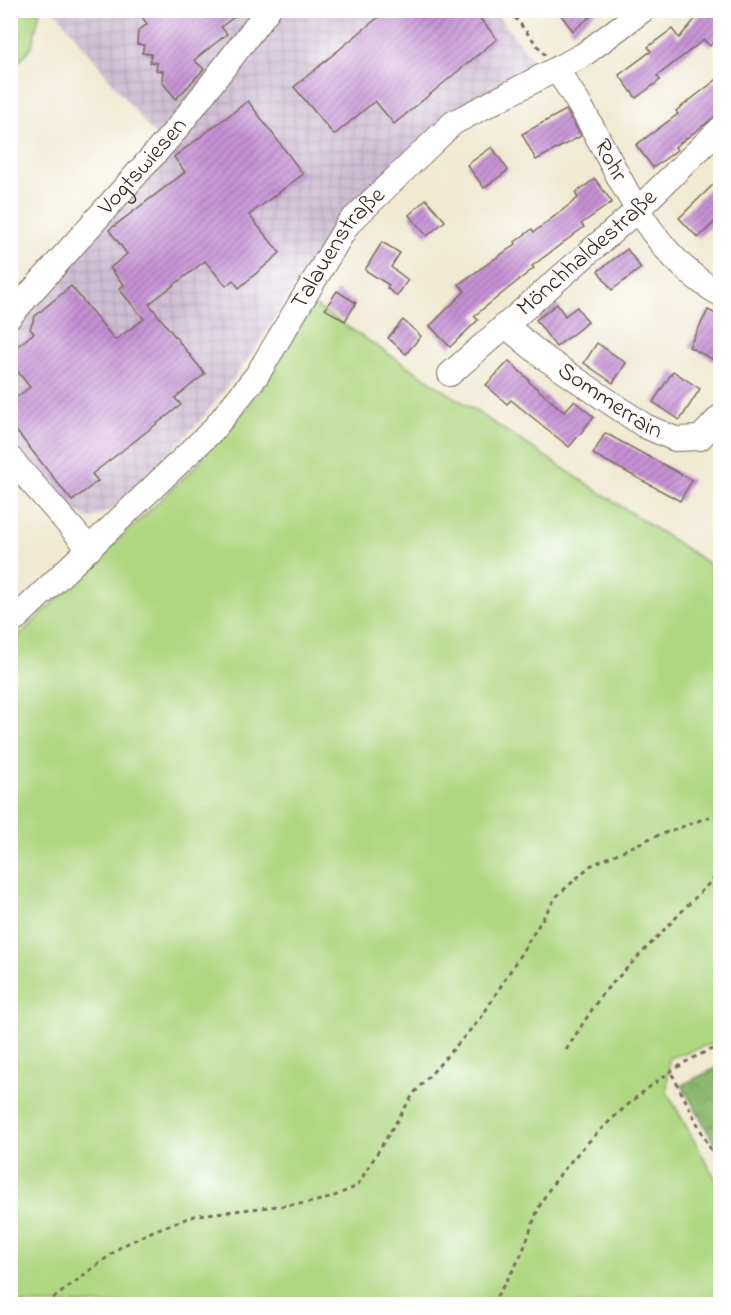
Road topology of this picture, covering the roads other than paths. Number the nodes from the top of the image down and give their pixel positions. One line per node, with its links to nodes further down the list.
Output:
1 (268, 10): 7 (street, Vogtswiesen)
2 (643, 10): 3 (street, Talauenstraße)
3 (557, 71): 5 (street, Rohr); 12 (street, Talauenstraße)
4 (720, 129): 5 (street, Mönchhaldestraße)
5 (636, 211): 6 (street, Rohr); 8 (street, Mönchhaldestraße)
6 (720, 294)
7 (10, 316)
8 (505, 325): 9 (street, Mönchhaldestraße); 10 (street, Sommerrain)
9 (450, 374)
10 (720, 417)
11 (10, 458): 12 (street)
12 (90, 549): 13 (street, Talauenstraße)
13 (10, 624)

